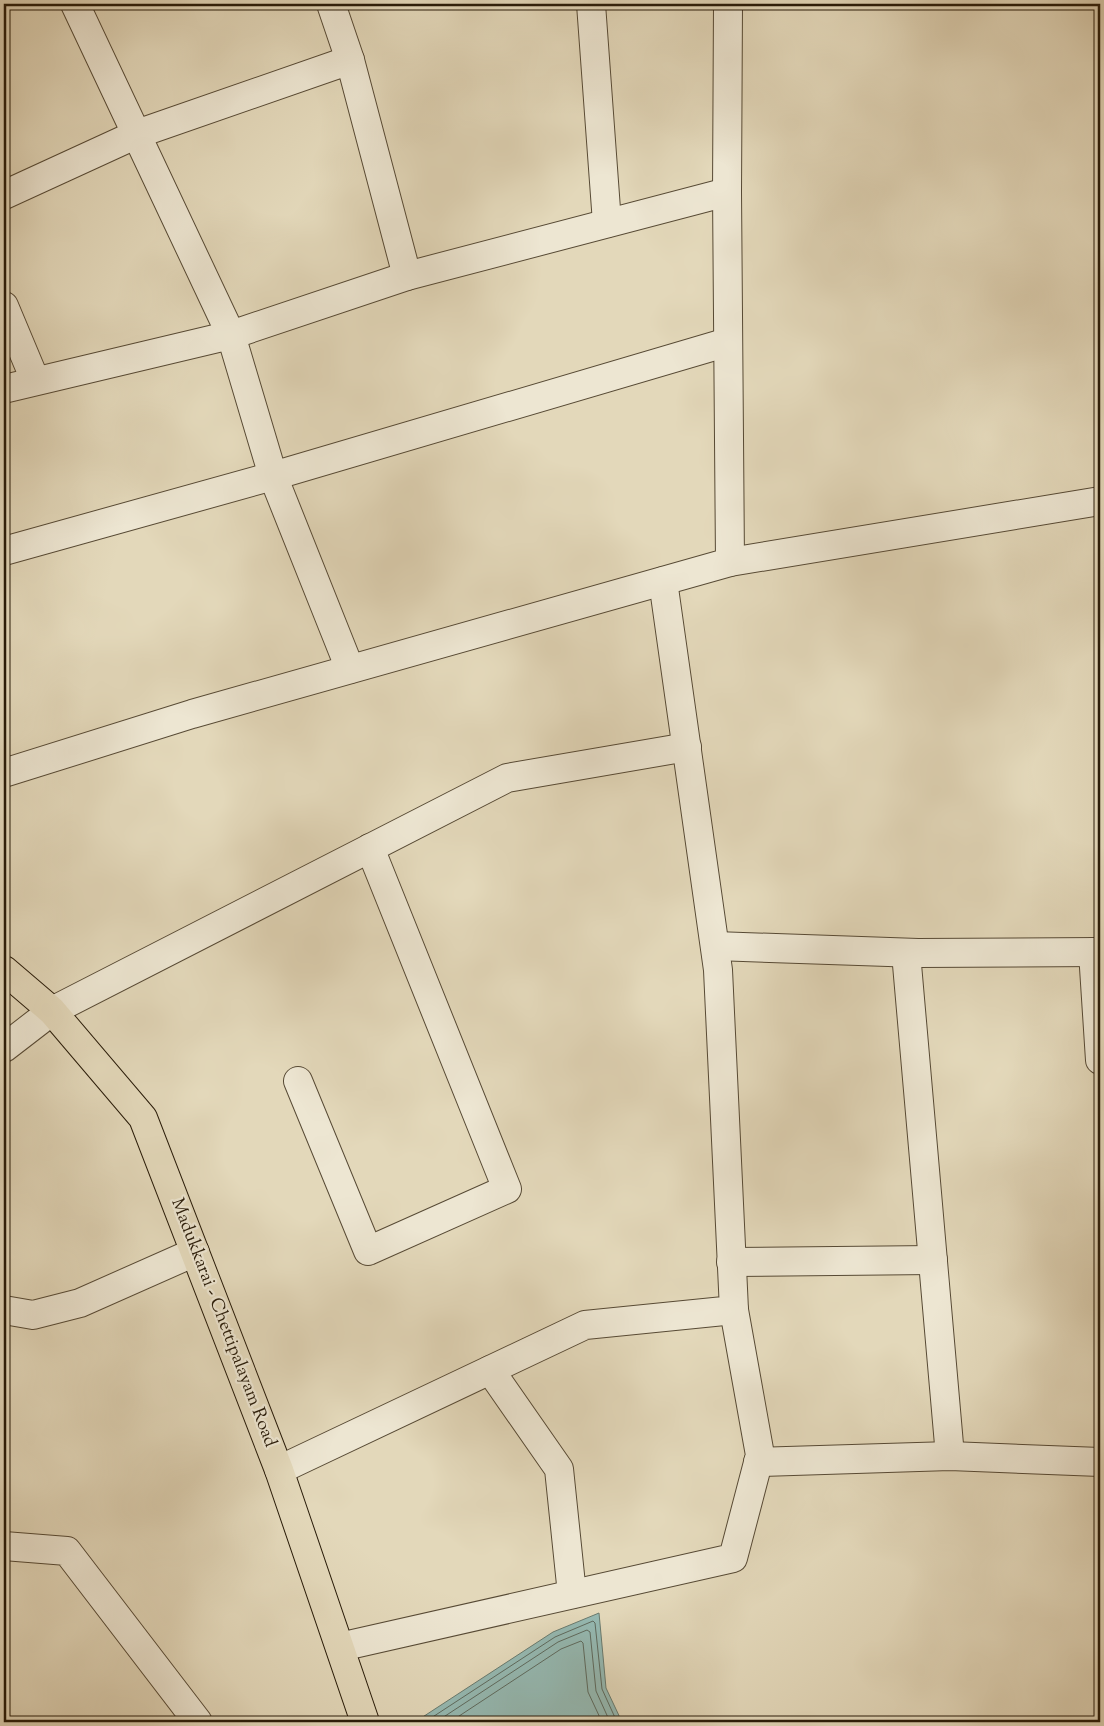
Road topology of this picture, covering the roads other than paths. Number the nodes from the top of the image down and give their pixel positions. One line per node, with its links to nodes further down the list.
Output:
1 (75, 4): 6 (street)
2 (331, 4): 5 (street)
3 (591, 4): 9 (street)
4 (728, 4): 7 (street)
5 (350, 60): 6 (street); 10 (street)
6 (137, 134): 8 (street); 12 (street)
7 (727, 192): 9 (street); 13 (street)
8 (4, 195)
9 (607, 223): 10 (street)
10 (407, 276): 12 (street)
11 (4, 306): 14 (street)
12 (231, 335): 14 (street); 16 (street)
13 (728, 342): 16 (street); 19 (street)
14 (36, 380): 15 (street)
15 (4, 389)
16 (273, 476): 18 (street); 21 (street)
17 (1100, 501): 19 (street)
18 (4, 551)
19 (730, 562): 20 (street)
20 (664, 581): 21 (street); 22 (street)
21 (350, 669): 23 (street)
22 (687, 747): 24 (street); 25 (street)
23 (4, 774)
24 (370, 848): 29 (street); 32 (street)
25 (715, 946): 27 (street); 35 (street)
26 (1096, 952): 27 (street); 31 (street)
27 (906, 953): 34 (street)
28 (4, 970): 29 (main road, Madukkarai - Chettipalayam Road)
29 (52, 1011): 30 (street); 33 (main road, Madukkarai - Chettipalayam Road)
30 (4, 1048)
31 (1100, 1060)
32 (298, 1081)
33 (195, 1252): 36 (street); 42 (main road, Madukkarai - Chettipalayam Road)
34 (933, 1260): 35 (street); 39 (street)
35 (731, 1262): 37 (street)
36 (4, 1310)
37 (734, 1310): 38 (street); 40 (street)
38 (490, 1370): 42 (street); 44 (street)
39 (950, 1456): 40 (street); 41 (street)
40 (758, 1462): 44 (street)
41 (1100, 1462)
42 (279, 1470): 45 (main road, Madukkarai - Chettipalayam Road)
43 (4, 1546): 47 (street)
44 (572, 1594): 45 (street)
45 (340, 1647): 46 (main road, Madukkarai - Chettipalayam Road)
46 (363, 1721)
47 (198, 1722)

